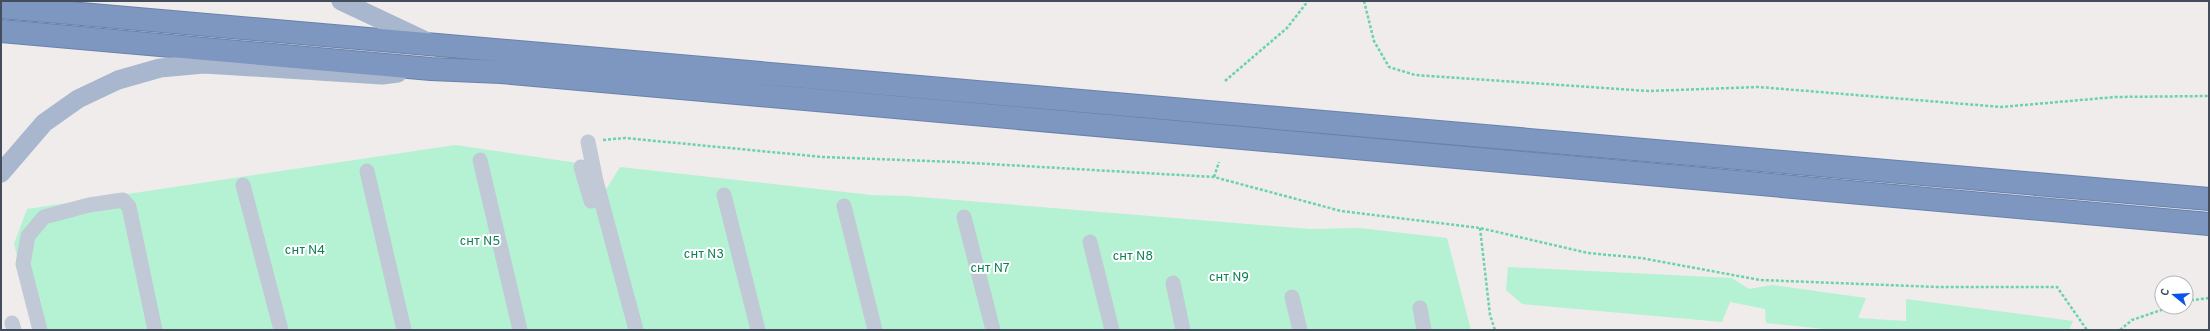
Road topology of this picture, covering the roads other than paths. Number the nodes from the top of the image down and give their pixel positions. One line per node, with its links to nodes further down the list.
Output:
1 (341, 1): 4 (main road)
2 (1, 7): 4 (highway)
3 (1, 31): 5 (highway)
4 (436, 46): 13 (highway)
5 (431, 69): 10 (main road); 16 (highway)
6 (588, 142): 27 (street)
7 (480, 160): 25 (street)
8 (581, 167): 26 (street)
9 (367, 171): 24 (street)
10 (1, 173)
11 (244, 186): 23 (street)
12 (724, 195): 28 (street)
13 (2209, 199)
14 (844, 206): 29 (street)
15 (964, 217): 30 (street)
16 (2209, 224)
17 (1090, 242): 31 (street)
18 (1173, 283): 32 (street)
19 (1292, 297): 33 (street)
20 (1420, 308): 34 (street)
21 (40, 330): 22 (street)
22 (154, 330)
23 (281, 330)
24 (404, 330)
25 (520, 330)
26 (628, 330)
27 (636, 330)
28 (758, 330)
29 (875, 330)
30 (993, 330)
31 (1112, 330)
32 (1184, 330)
33 (1300, 330)
34 (1424, 330)

